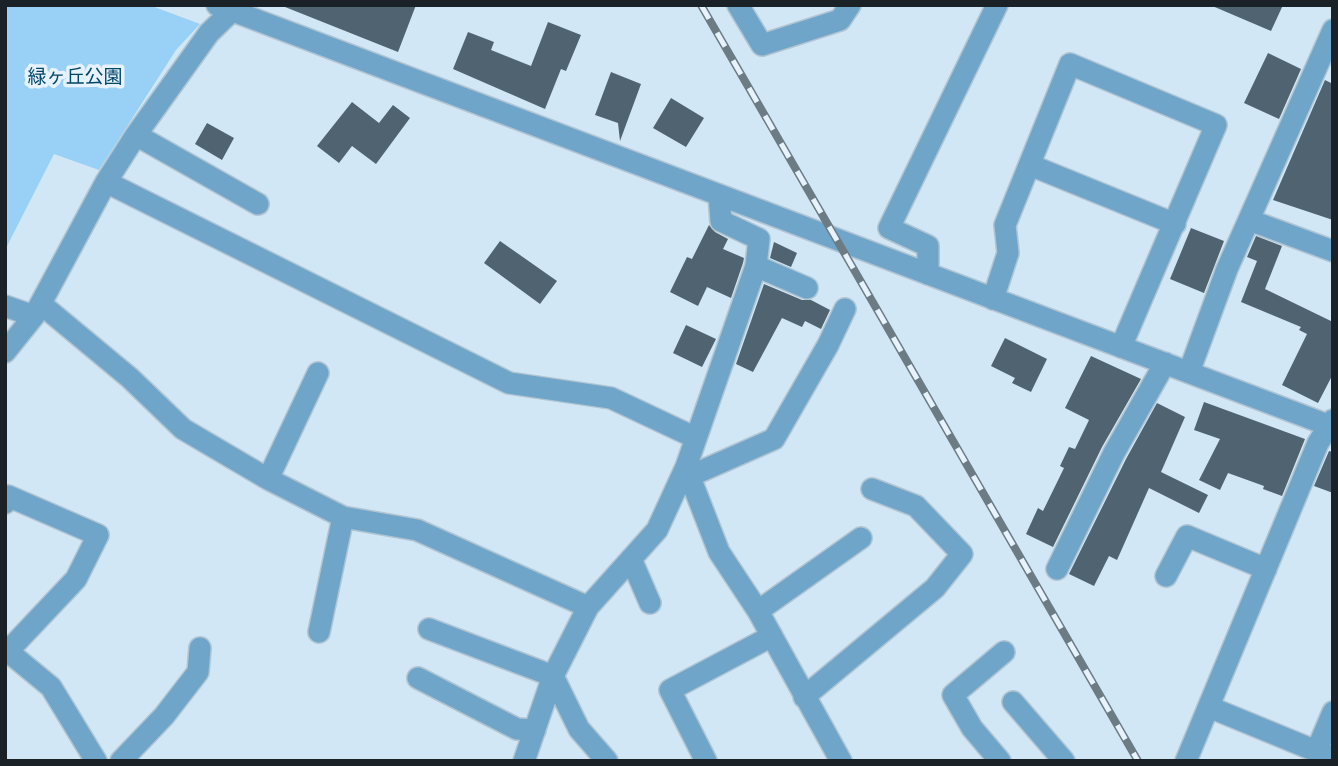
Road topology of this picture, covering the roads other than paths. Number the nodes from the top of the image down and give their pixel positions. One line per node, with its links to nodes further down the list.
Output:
1 (738, 5): 2 (street)
2 (850, 5)
3 (997, 5): 15 (street)
4 (229, 7): 6 (street); 9 (street)
5 (1333, 30): 11 (street)
6 (136, 135): 8 (street); 10 (street)
7 (1030, 165): 12 (street); 12 (street); 17 (street)
8 (106, 182): 20 (street); 27 (street)
9 (719, 195): 14 (street); 15 (street)
10 (258, 204)
11 (1250, 220): 13 (street); 24 (street)
12 (1175, 225): 21 (street)
13 (1333, 251)
14 (756, 266): 16 (street); 27 (street)
15 (928, 274): 17 (street)
16 (807, 288)
17 (993, 299): 21 (street)
18 (5, 306): 20 (street)
19 (845, 309): 28 (street)
20 (38, 310): 22 (street); 29 (street)
21 (1121, 347): 23 (street)
22 (5, 352)
23 (1165, 363): 24 (street); 35 (street)
24 (1189, 372): 26 (street)
25 (318, 373): 29 (street)
26 (1332, 424): 36 (street)
27 (696, 438): 28 (street)
28 (688, 471): 34 (street); 40 (street)
29 (268, 479): 32 (street)
30 (872, 489): 49 (street)
31 (5, 503): 45 (street)
32 (343, 517): 39 (street); 42 (street)
33 (862, 538): 40 (street)
34 (631, 559): 38 (street); 39 (street)
35 (1057, 569)
36 (1266, 569): 37 (street); 51 (street)
37 (1166, 576)
38 (650, 603)
39 (587, 607): 47 (street)
40 (758, 611): 43 (street)
41 (429, 628): 47 (street)
42 (319, 632)
43 (772, 636): 49 (street); 59 (street)
44 (200, 648): 56 (street)
45 (7, 650): 55 (street)
46 (1004, 652): 61 (street)
47 (553, 676): 53 (street); 58 (street)
48 (418, 678): 53 (street)
49 (804, 697): 60 (street)
50 (1013, 702): 62 (street)
51 (1209, 707): 54 (street); 63 (street)
52 (1333, 712): 54 (street)
53 (535, 730): 57 (street)
54 (1325, 755)
55 (96, 761)
56 (121, 761)
57 (524, 761)
58 (607, 761)
59 (706, 761)
60 (841, 761)
61 (1000, 761)
62 (1064, 761)
63 (1186, 761)

